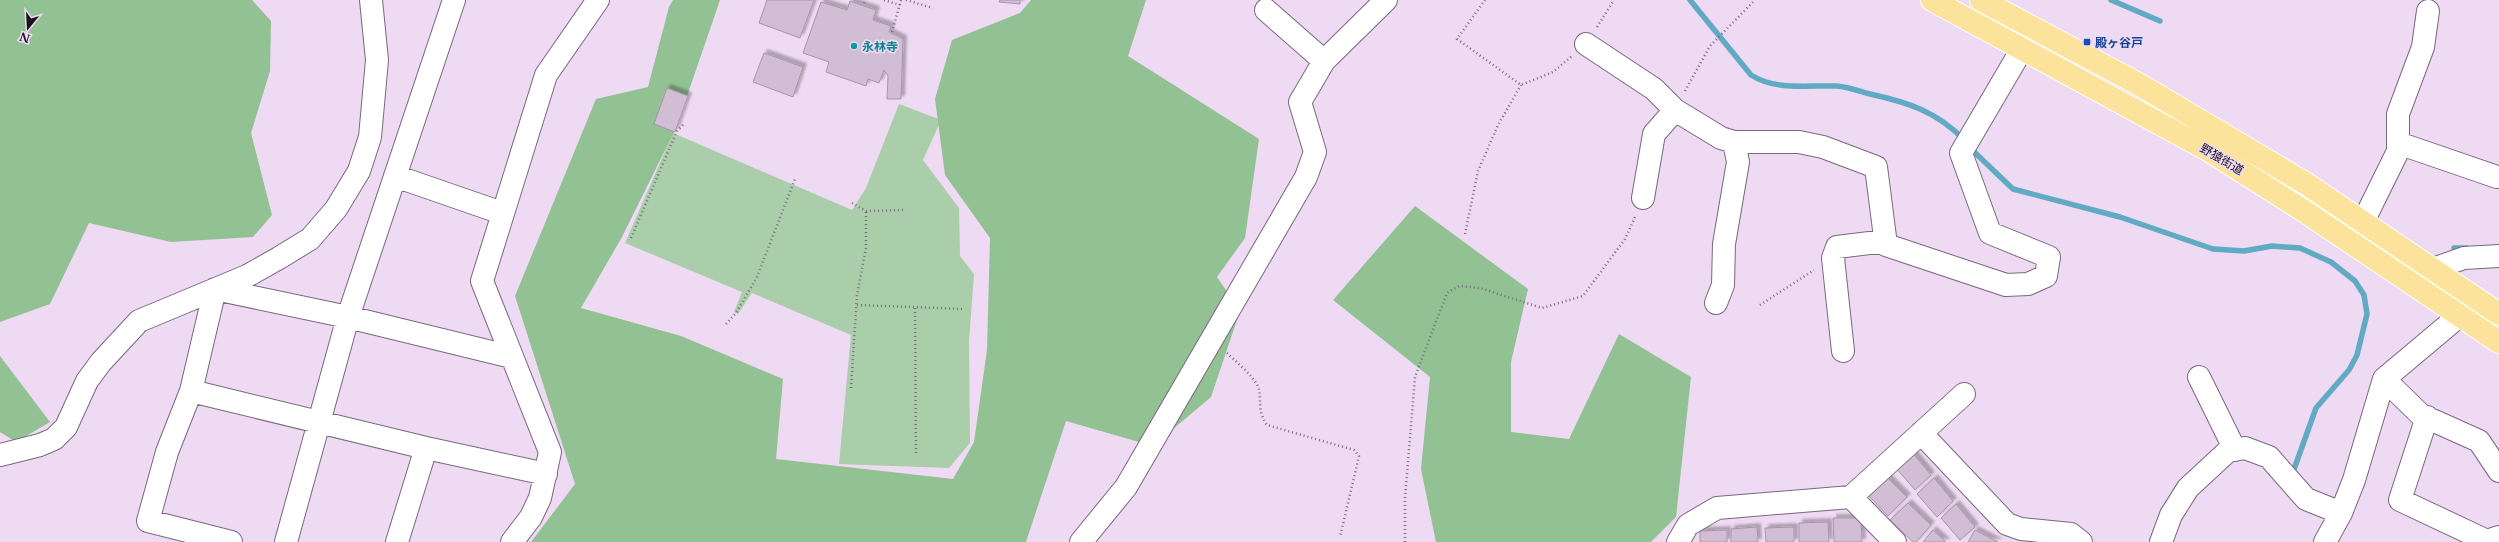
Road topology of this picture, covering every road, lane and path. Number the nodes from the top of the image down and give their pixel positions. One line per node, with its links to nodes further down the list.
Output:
1 (371, 0): 42 (street)
2 (454, 0): 27 (street)
3 (598, 0): 34 (street)
4 (884, 0): 12 (path)
5 (901, 0): 12 (path)
6 (906, 0): 13 (path)
7 (1386, 0): 20 (street)
8 (1485, 0): 22 (path)
9 (1755, 0): 23 (path)
10 (1932, 0): 16 (main road, 野猿街道)
11 (1984, 1): 16 (street); 35 (main road, 野猿街道)
12 (900, 5): 17 (path)
13 (934, 8)
14 (1266, 10): 20 (street)
15 (2428, 11): 26 (street)
16 (1974, 23): 19 (main road, 野猿街道)
17 (892, 32)
18 (1586, 44): 23 (street)
19 (2022, 48): 38 (street); 49 (main road, 野猿街道)
20 (1324, 62): 52 (street)
21 (1553, 72): 22 (path)
22 (1521, 85): 36 (path)
23 (1675, 110): 25 (street); 30 (street)
24 (684, 124): 37 (path)
25 (1734, 142): 38 (street); 43 (street)
26 (2398, 143): 28 (street); 35 (street)
27 (395, 176): 34 (street); 50 (street)
28 (2497, 177)
29 (795, 179): 51 (path)
30 (1643, 198): 79 (path)
31 (852, 203): 33 (path)
32 (903, 210): 33 (path)
33 (866, 211): 45 (path)
34 (502, 213): 55 (street)
35 (2363, 222): 41 (main road, 野猿街道)
36 (1465, 234)
37 (631, 238)
38 (1886, 241): 40 (street)
39 (2499, 256): 41 (street)
40 (1833, 258): 44 (path); 54 (street)
41 (2433, 269): 48 (main road, 野猿街道)
42 (215, 289): 50 (street); 59 (street); 67 (street)
43 (1716, 303)
44 (1760, 305)
45 (856, 306): 46 (path); 58 (path)
46 (916, 308): 47 (path); 66 (path)
47 (965, 310)
48 (2499, 314)
49 (2459, 316): 53 (main road, 野猿街道); 57 (street)
50 (348, 317): 55 (street); 62 (street)
51 (726, 324)
52 (1212, 339): 72 (path); 78 (street)
53 (2499, 342)
54 (1843, 351)
55 (512, 357): 69 (street)
56 (2199, 378): 65 (street)
57 (2384, 379): 61 (street); 71 (street)
58 (851, 388)
59 (191, 391): 62 (street); 74 (street)
60 (1964, 394): 63 (street)
61 (2427, 417): 68 (street); 73 (street)
62 (317, 423): 64 (street); 75 (street)
63 (1921, 433): 70 (street); 82 (street)
64 (426, 448): 69 (street); 76 (street)
65 (2236, 450): 71 (street); 83 (street)
66 (916, 453)
67 (0, 455)
68 (2499, 471)
69 (546, 474): 77 (street)
70 (1851, 497): 80 (street); 81 (street)
71 (2341, 513): 84 (street)
72 (1340, 537)
73 (2499, 537)
74 (230, 542)
75 (286, 542)
76 (396, 542)
77 (512, 542)
78 (1081, 542)
79 (1405, 542)
80 (1678, 542)
81 (1895, 542)
82 (2081, 542)
83 (2161, 542)
84 (2325, 542)

